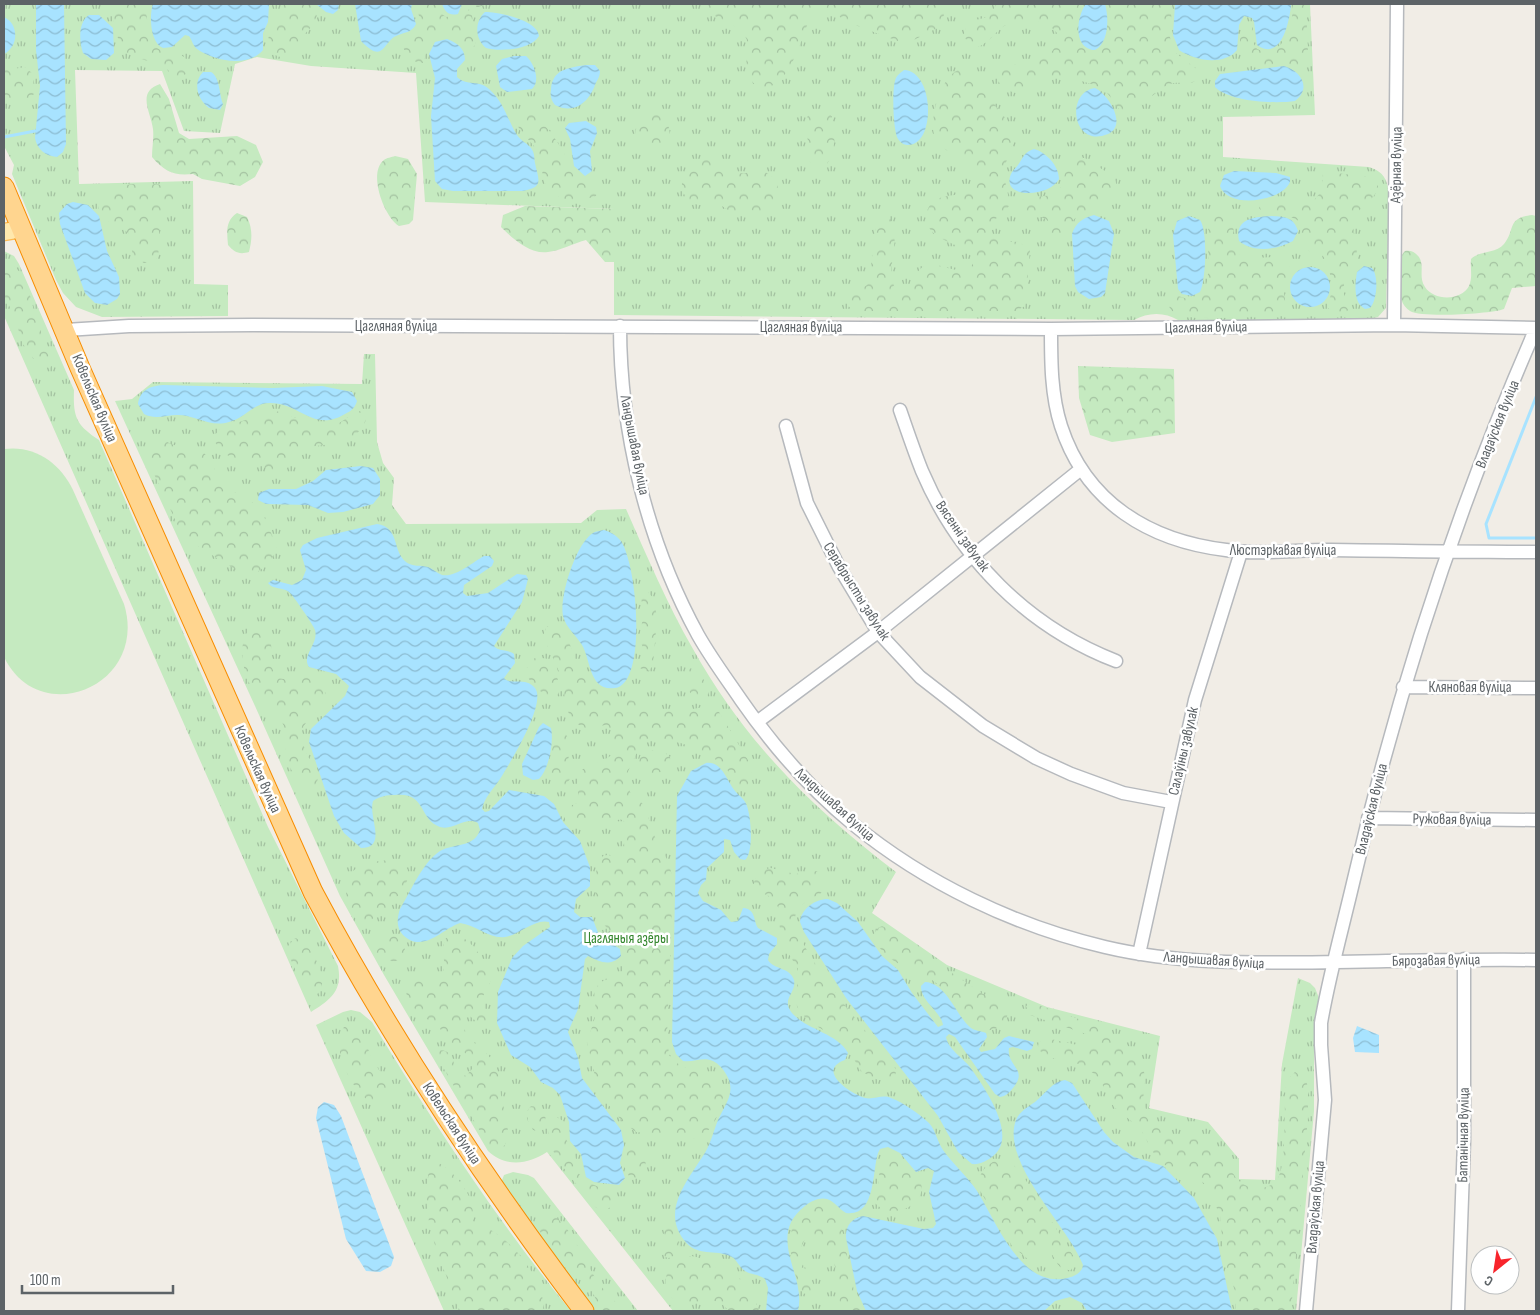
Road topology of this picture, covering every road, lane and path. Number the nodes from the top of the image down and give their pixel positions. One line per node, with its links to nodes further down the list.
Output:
1 (1397, 4): 5 (street, Азёрная вуліца)
2 (4, 187): 3 (highway, Ковельская вуліца)
3 (13, 231): 8 (highway, Ковельская вуліца)
4 (620, 326): 7 (street, Цагляная вуліца); 8 (street, Цагляная вуліца); 20 (street, Ландышавая вуліца)
5 (1394, 326): 6 (street, Цагляная вуліца); 7 (street, Цагляная вуліца)
6 (1536, 328): 13 (street, Владаўская вуліца)
7 (1050, 329): 11 (street, Люстэркавая вуліца)
8 (66, 330): 28 (highway, Ковельская вуліца)
9 (900, 410): 15 (street, Вясенні завулак)
10 (786, 426): 16 (street, Серабрысты завулак)
11 (1081, 469): 12 (street, Люстэркавая вуліца); 15 (street)
12 (1241, 552): 13 (street, Люстэркавая вуліца); 21 (street, Салаўіны завулак)
13 (1447, 552): 14 (street, Люстэркавая вуліца); 18 (street, Владаўская вуліца)
14 (1536, 552)
15 (973, 556): 16 (street); 17 (street, Вясенні завулак)
16 (878, 632): 20 (street); 21 (street, Серабрысты завулак)
17 (1116, 661)
18 (1403, 687): 19 (street, Кляновая вуліца); 22 (street, Владаўская вуліца)
19 (1536, 688)
20 (757, 722): 24 (street, Ландышавая вуліца)
21 (1171, 802): 24 (street, Салаўіны завулак)
22 (1368, 818): 23 (street, Ружовая вуліца); 27 (street, Владаўская вуліца)
23 (1536, 820)
24 (1139, 954): 27 (street, Ландышавая вуліца)
25 (1464, 959): 26 (street, Бярозавая вуліца); 27 (street, Бярозавая вуліца); 30 (street, Батанічная вуліца)
26 (1536, 960)
27 (1335, 962): 29 (street, Владаўская вуліца)
28 (584, 1311)
29 (1306, 1311)
30 (1458, 1311)

